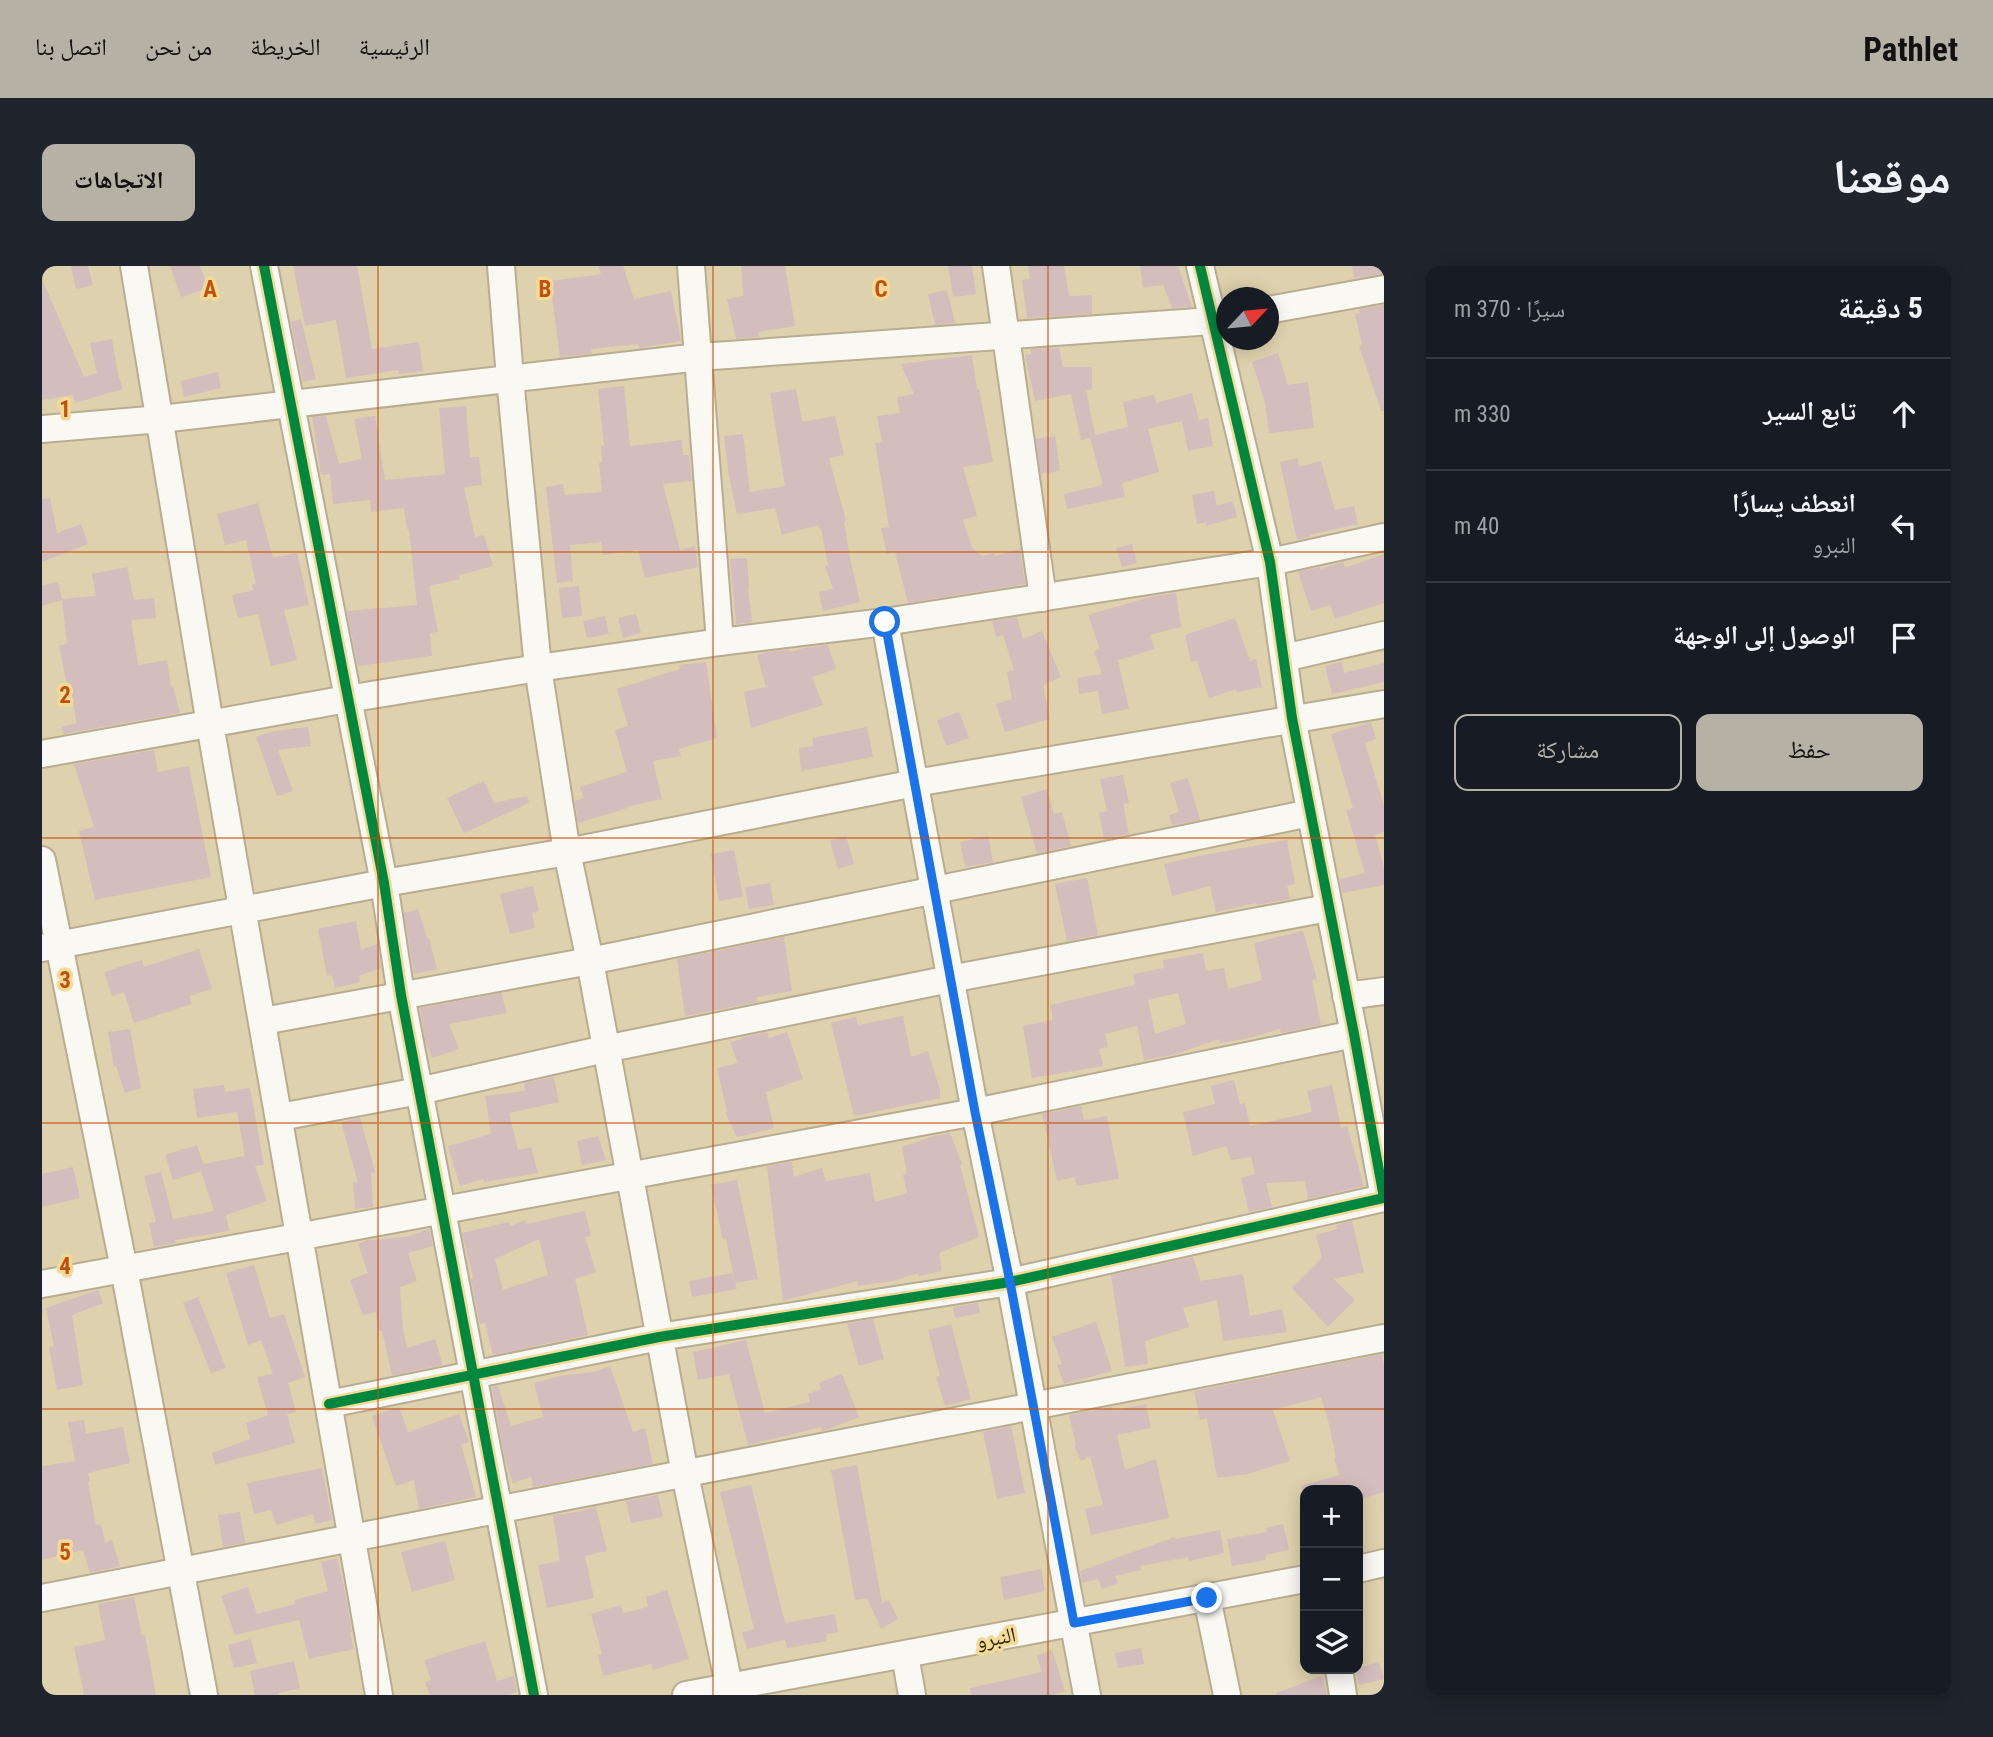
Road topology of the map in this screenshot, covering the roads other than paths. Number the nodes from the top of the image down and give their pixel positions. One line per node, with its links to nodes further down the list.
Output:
1 (134, 266): 16 (street)
2 (264, 266): 15 (street)
3 (502, 266): 14 (street)
4 (691, 266): 13 (street)
5 (996, 266): 11 (street)
6 (1200, 266): 9 (street)
7 (1384, 289): 8 (street)
8 (1279, 308)
9 (1216, 311)
10 (1216, 319): 11 (street)
11 (1006, 334): 13 (street); 20 (street)
12 (1226, 350): 19 (street)
13 (699, 357): 14 (street); 23 (street)
14 (510, 378): 15 (street); 25 (street)
15 (290, 403): 16 (street); 26 (street)
16 (161, 419): 17 (street); 29 (street)
17 (42, 429)
18 (1384, 537): 19 (street)
19 (1270, 562): 20 (street); 24 (street)
20 (1043, 598): 21 (street)
21 (885, 622): 23 (street); 31 (street)
22 (1384, 635): 24 (street)
23 (720, 642): 25 (street)
24 (1283, 658): 28 (street)
25 (538, 668): 26 (street); 33 (street)
26 (347, 699): 29 (street); 35 (street)
27 (1384, 704): 28 (street)
28 (1292, 718): 31 (street); 32 (street)
29 (210, 724): 30 (street); 37 (street)
30 (42, 754)
31 (915, 783): 33 (street); 36 (street)
32 (1310, 813): 36 (street); 38 (street)
33 (567, 852): 35 (street); 40 (street)
34 (42, 860): 39 (street)
35 (384, 883): 37 (street); 43 (street)
36 (935, 889): 40 (street); 41 (street)
37 (243, 908): 39 (street); 45 (street)
38 (1328, 908): 41 (street); 44 (street)
39 (50, 946): 55 (street)
40 (590, 961): 43 (street); 47 (street)
41 (950, 979): 47 (street); 49 (street)
42 (1384, 991): 44 (street)
43 (401, 996): 45 (street); 48 (street)
44 (1346, 996): 46 (street)
45 (263, 1021): 50 (street)
46 (1354, 1034): 49 (street); 52 (street)
47 (605, 1049): 48 (street); 51 (street)
48 (419, 1091): 50 (street); 53 (street)
49 (975, 1112): 51 (street); 56 (street)
50 (280, 1117): 54 (street)
51 (629, 1175): 53 (street); 58 (street)
52 (1384, 1198): 56 (street)
53 (442, 1211): 54 (street); 60 (street)
54 (300, 1235): 55 (street); 61 (street)
55 (124, 1269): 57 (street); 68 (street)
56 (1010, 1282): 58 (street); 62 (street)
57 (42, 1284)
58 (659, 1337): 60 (street); 63 (street)
59 (1384, 1338): 62 (street)
60 (472, 1375): 61 (street); 64 (street)
61 (329, 1404): 65 (street)
62 (1033, 1407): 63 (street); 72 (street)
63 (685, 1474): 64 (street); 75 (street)
64 (499, 1510): 65 (street); 78 (street)
65 (352, 1538): 68 (street); 77 (street)
66 (1384, 1563): 67 (street)
67 (1363, 1568)
68 (181, 1571): 70 (street); 76 (street)
69 (1300, 1580): 71 (street, النبرو)
70 (42, 1598)
71 (1207, 1598): 72 (street, النبرو); 82 (street)
72 (1074, 1623): 73 (street, النبرو); 81 (street)
73 (905, 1655): 75 (street, النبرو); 80 (street)
74 (1340, 1674): 83 (street)
75 (730, 1690): 79 (street, النبرو)
76 (204, 1695)
77 (379, 1695)
78 (534, 1695)
79 (685, 1695)
80 (912, 1695)
81 (1087, 1695)
82 (1227, 1695)
83 (1343, 1695)

